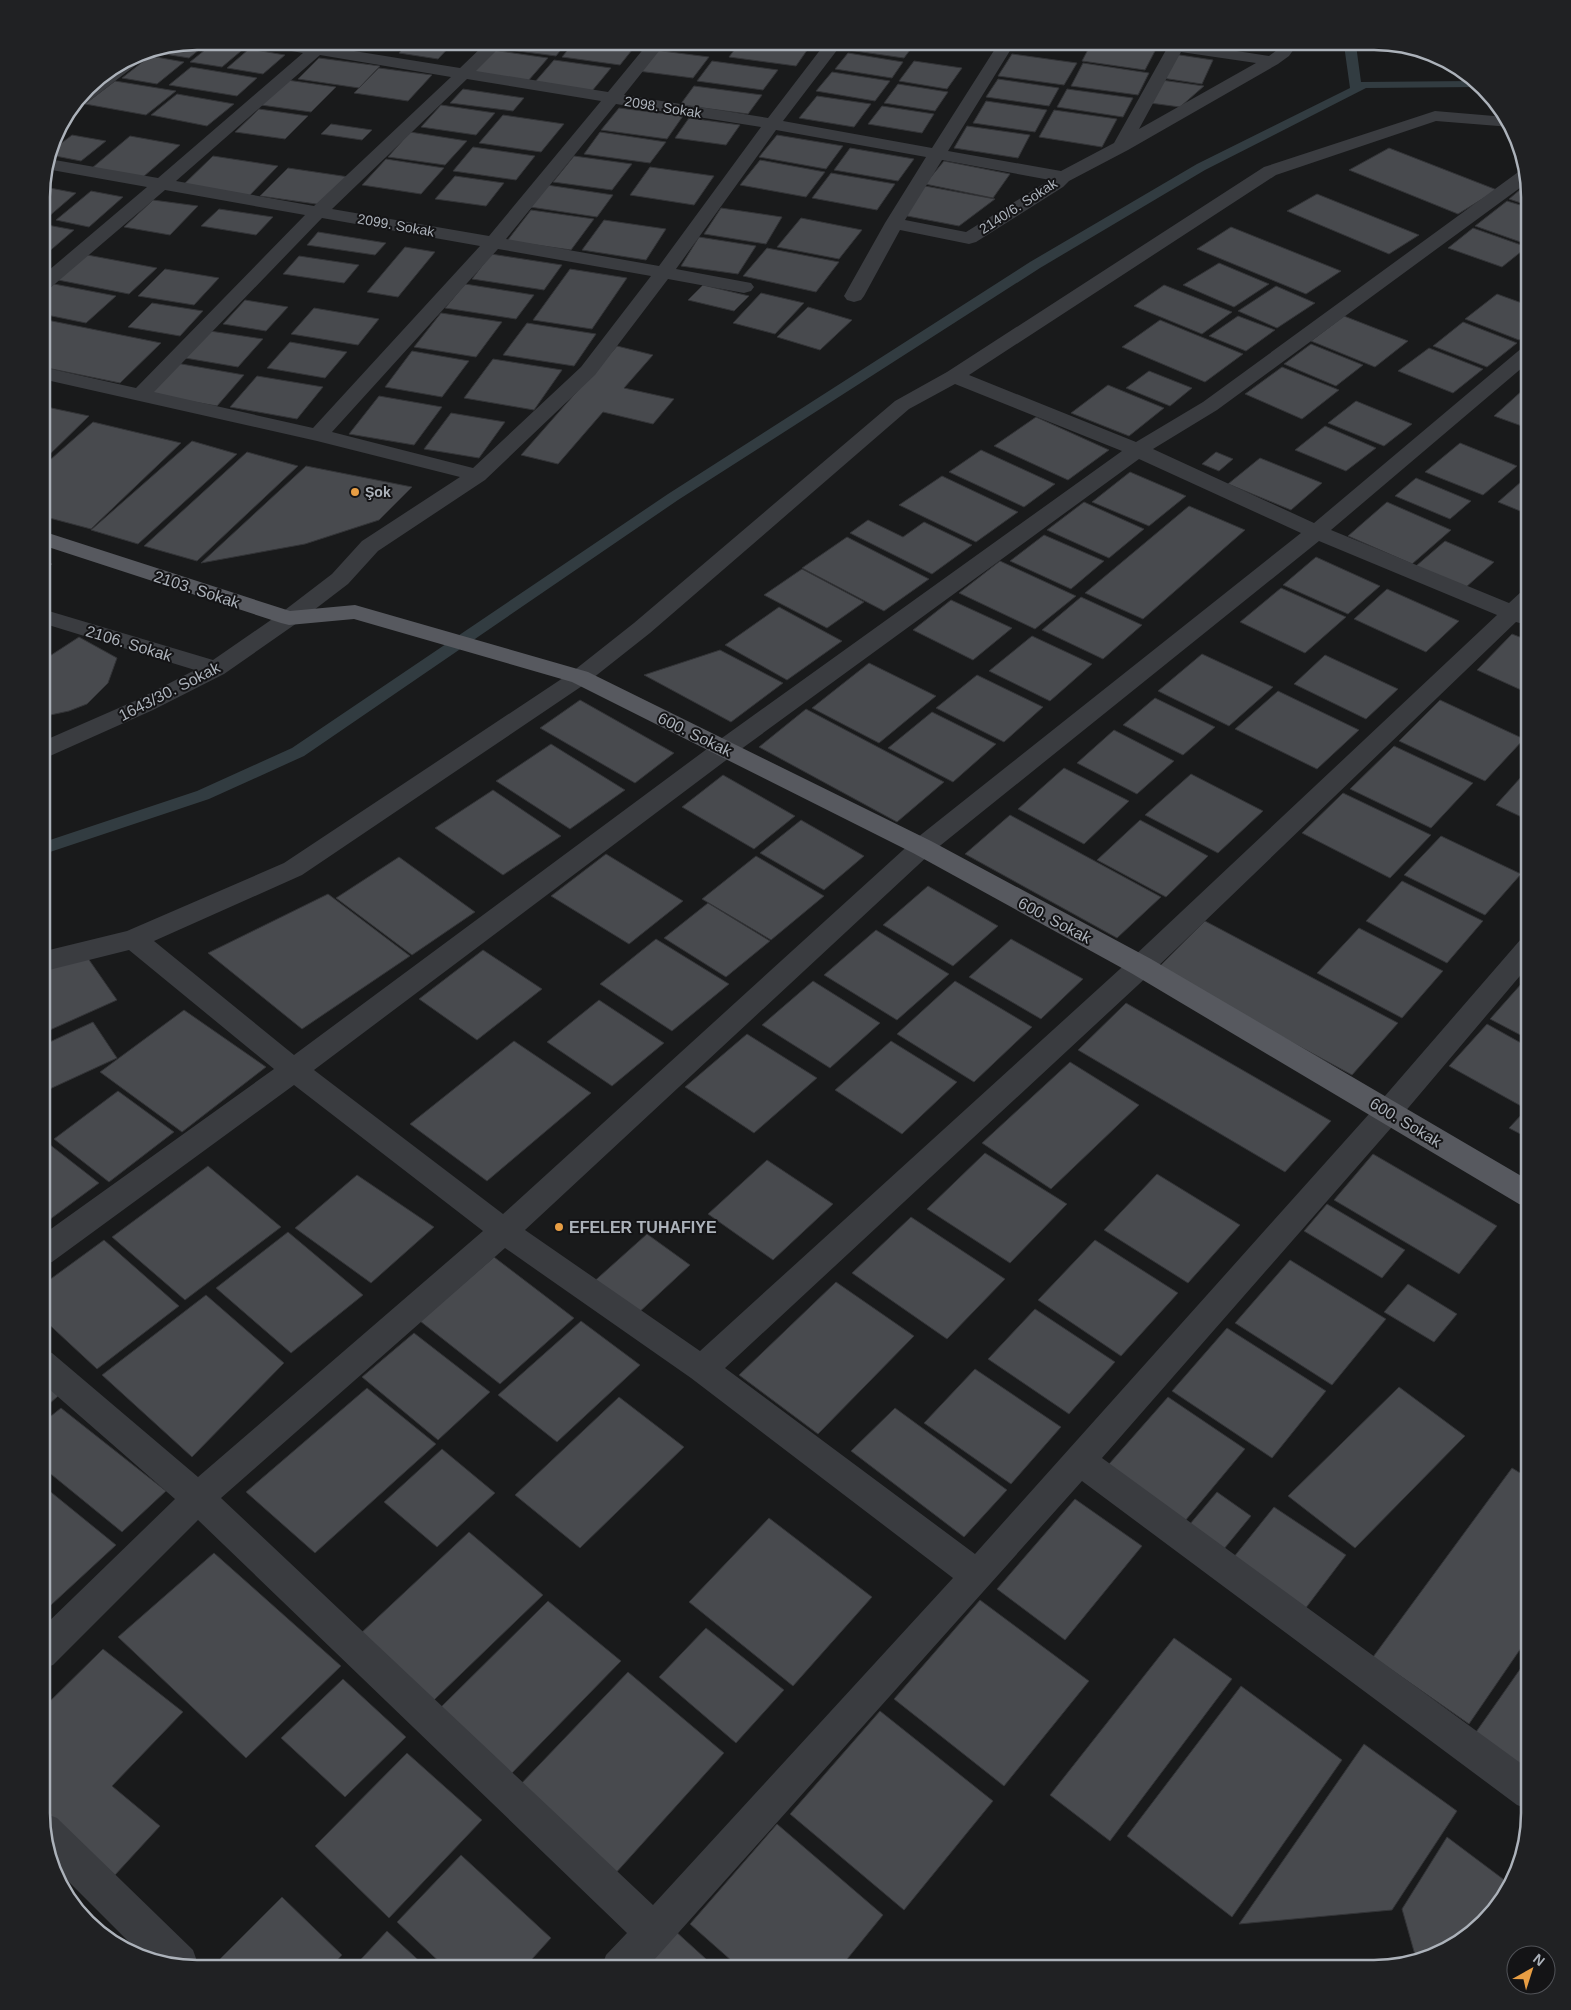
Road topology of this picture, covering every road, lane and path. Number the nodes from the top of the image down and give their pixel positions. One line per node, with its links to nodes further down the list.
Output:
1 (315, 50): 20 (street)
2 (345, 50): 11 (street, 2098. Sokak)
3 (489, 50): 11 (street)
4 (652, 50): 12 (street)
5 (829, 50): 14 (street, 1643/30. Sokak)
6 (1003, 50): 16 (street)
7 (1174, 50): 15 (street)
8 (1213, 50): 10 (street)
9 (1285, 50): 10 (street, 2140/6. Sokak)
10 (1272, 60): 15 (street, 2140/6. Sokak)
11 (463, 75): 12 (street, 2098. Sokak); 21 (street)
12 (612, 99): 14 (street, 2098. Sokak); 23 (street)
13 (1500, 121): 30 (street)
14 (772, 124): 16 (street, 2098. Sokak); 24 (street, 1643/30. Sokak)
15 (1122, 146): 18 (street, 2140/6. Sokak)
16 (937, 154): 18 (street, 2098. Sokak); 22 (street)
17 (54, 165): 20 (street, 2099. Sokak)
18 (1063, 177): 22 (street, 2140/6. Sokak)
19 (1520, 179): 33 (street)
20 (163, 183): 21 (street, 2099. Sokak); 25 (street)
21 (318, 212): 23 (street, 2099. Sokak); 31 (street)
22 (894, 223): 27 (street)
23 (494, 242): 24 (street, 2099. Sokak); 32 (street)
24 (664, 272): 26 (street, 2099. Sokak); 34 (street, 1643/30. Sokak)
25 (50, 278)
26 (744, 287)
27 (854, 296)
28 (1521, 359): 35 (street)
29 (50, 375): 31 (street)
30 (954, 376): 33 (street); 43 (street)
31 (142, 394): 32 (street)
32 (318, 435): 34 (street)
33 (1137, 450): 35 (street); 45 (street)
34 (478, 475): 41 (street, 1643/30. Sokak)
35 (1316, 532): 37 (street); 46 (street)
36 (50, 541): 41 (main road, 2103. Sokak)
37 (1521, 608)
38 (355, 612): 41 (main road, 2103. Sokak); 43 (main road, 600. Sokak)
39 (1521, 612): 50 (street)
40 (50, 618): 42 (street, 2106. Sokak)
41 (289, 618): 42 (street, 1643/30. Sokak)
42 (216, 669): 44 (street, 1643/30. Sokak)
43 (572, 675): 45 (main road, 600. Sokak); 47 (street)
44 (50, 748)
45 (724, 749): 46 (main road, 600. Sokak); 51 (street)
46 (922, 848): 50 (main road, 600. Sokak); 54 (street)
47 (134, 939): 49 (street); 51 (street)
48 (1521, 957): 52 (street)
49 (50, 960)
50 (1141, 966): 52 (main road, 600. Sokak); 56 (street)
51 (294, 1070): 54 (street); 55 (street)
52 (1388, 1112): 53 (main road, 600. Sokak); 58 (street)
53 (1521, 1191)
54 (504, 1231): 56 (street); 59 (street)
55 (50, 1246)
56 (702, 1369): 60 (street)
57 (50, 1370): 59 (street)
58 (1080, 1460): 60 (street); 62 (street)
59 (198, 1498): 61 (street); 64 (street)
60 (977, 1576): 64 (street)
61 (50, 1644)
62 (1521, 1785)
63 (53, 1839): 65 (street)
64 (652, 1931): 66 (street)
65 (173, 1958)
66 (628, 1960)

